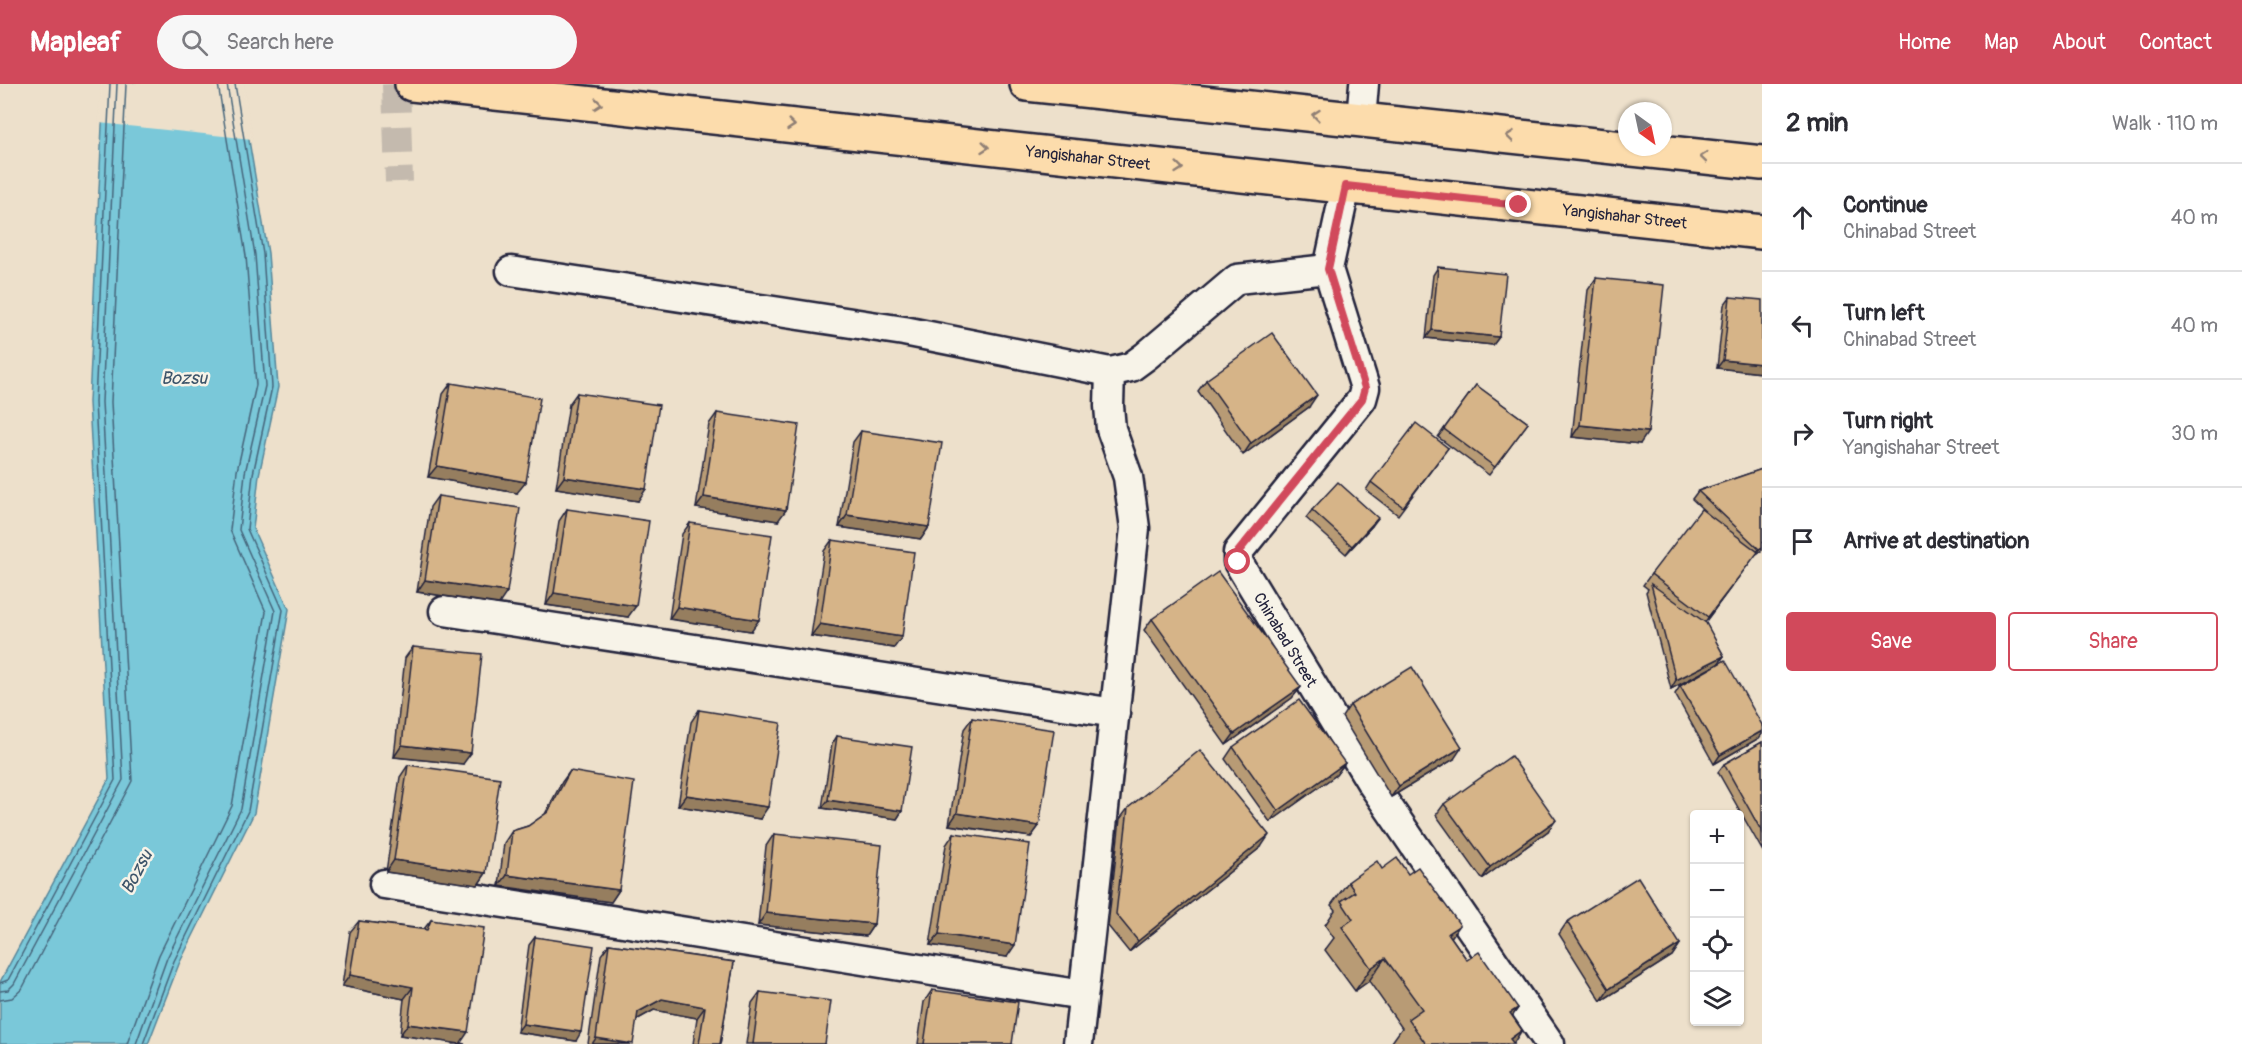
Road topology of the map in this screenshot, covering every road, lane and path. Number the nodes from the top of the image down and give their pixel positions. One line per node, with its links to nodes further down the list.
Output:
1 (412, 84): 6 (main road, Yangishahar Street, one-way to 6)
2 (1027, 84): 4 (main road, one-way to 2)
3 (1364, 84): 4 (street)
4 (1361, 120): 5 (main road, one-way to 4)
5 (1762, 164)
6 (1346, 186): 7 (main road, Yangishahar Street); 8 (street, Chinabad Street)
7 (1762, 232)
8 (1328, 269): 10 (street); 16 (street, Chinabad Street)
9 (512, 272): 10 (street)
10 (1110, 372): 12 (street)
11 (444, 611): 12 (street)
12 (1115, 713): 14 (street)
13 (384, 884): 14 (street)
14 (1083, 995): 15 (street)
15 (1078, 1044)
16 (1550, 1044)

